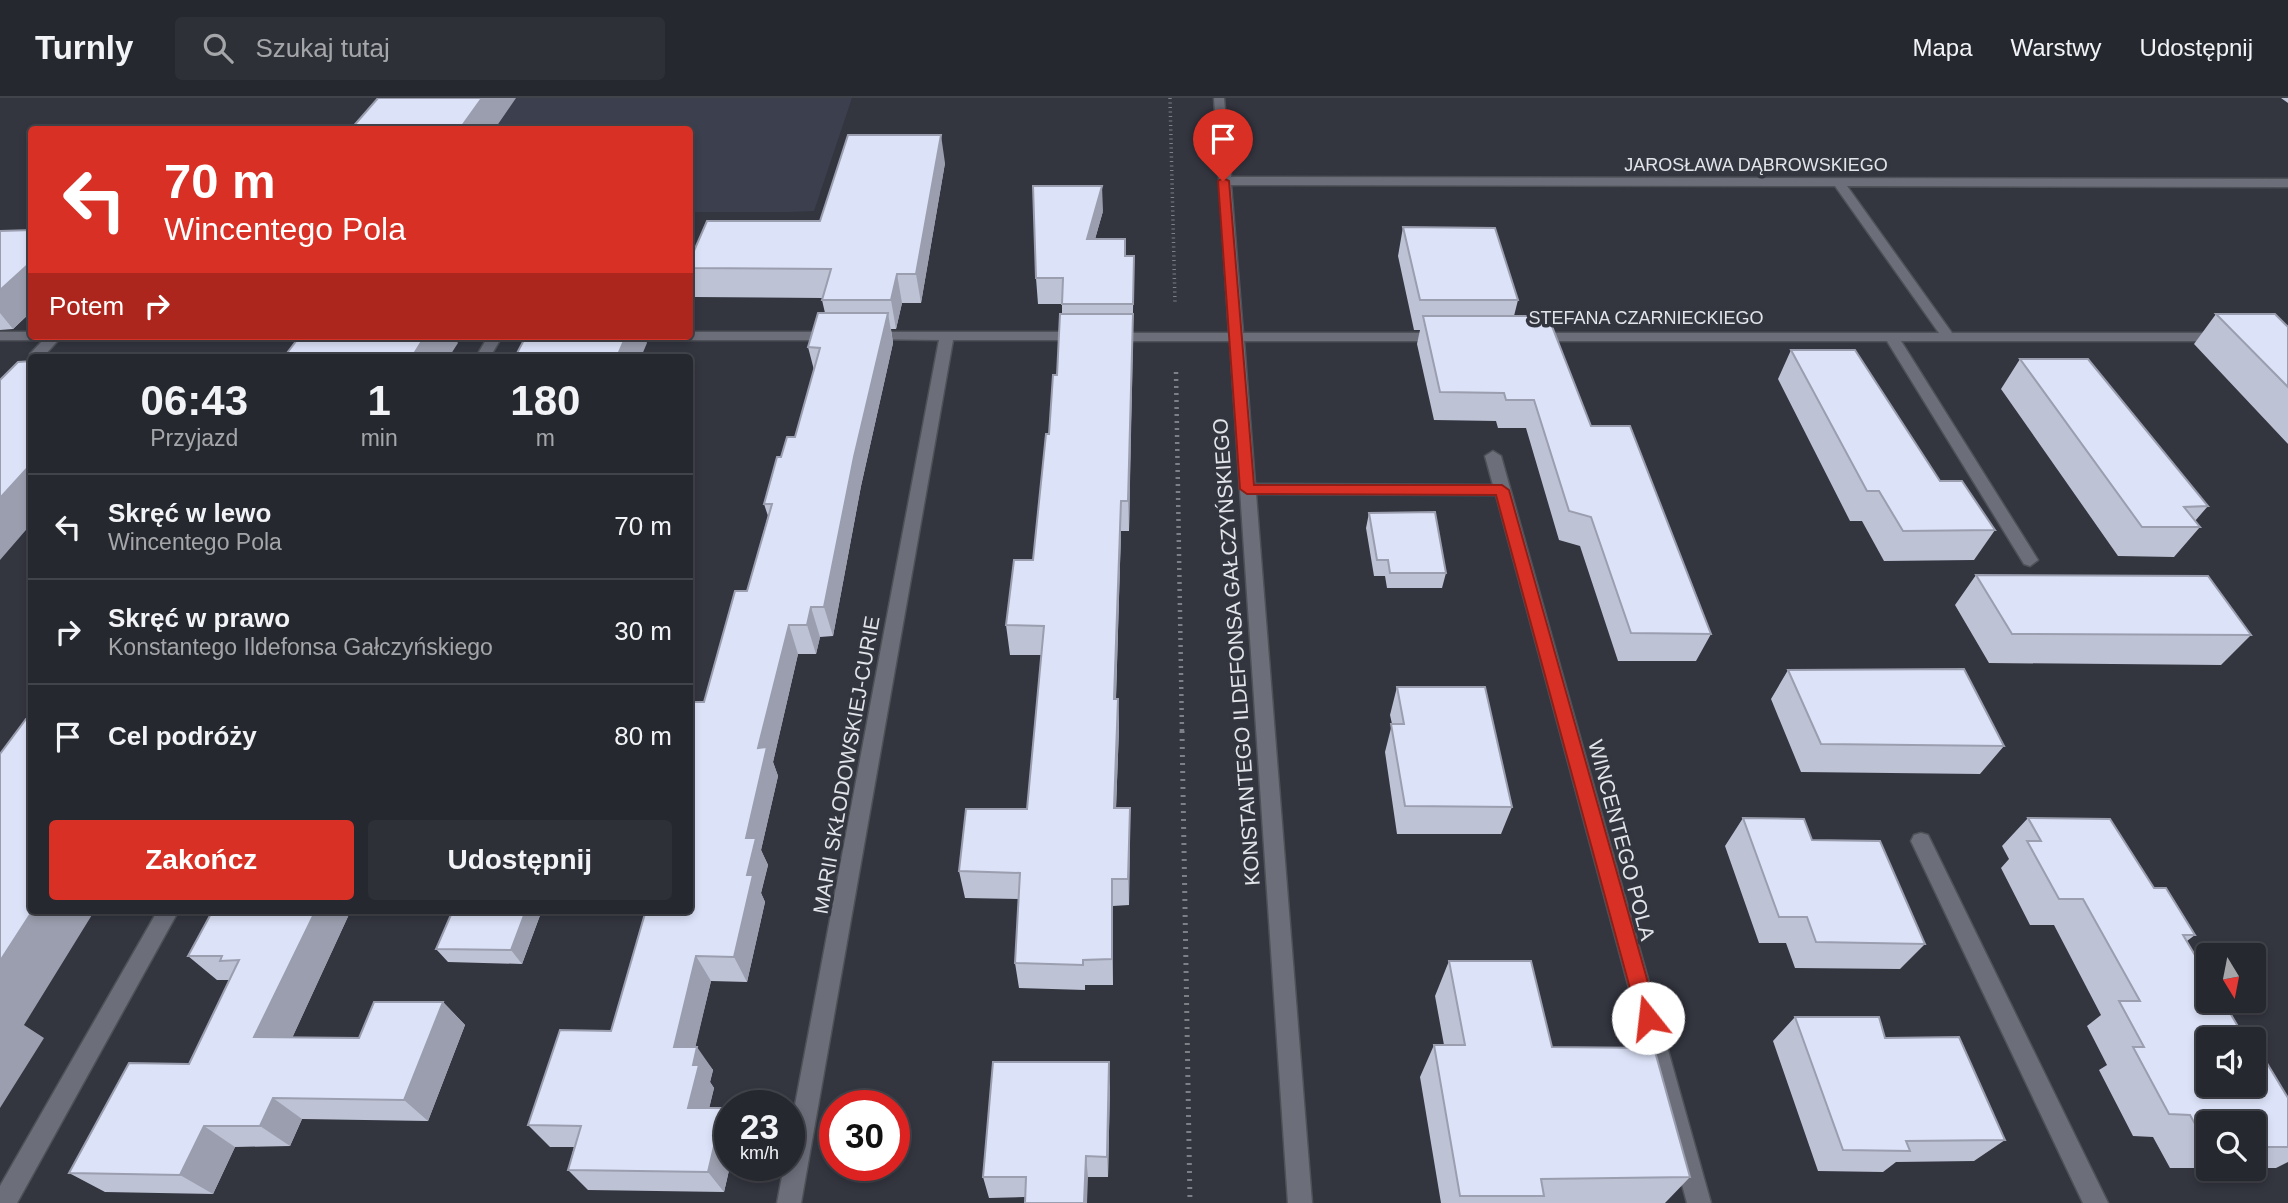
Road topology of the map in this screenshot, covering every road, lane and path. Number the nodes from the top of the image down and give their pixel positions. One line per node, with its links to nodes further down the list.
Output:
1 (1170, 98): 11 (path)
2 (1219, 98): 3 (street, KONSTANTEGO ILDEFONSA GAŁCZYŃSKIEGO)
3 (1223, 181): 4 (street, JAROSŁAWA DĄBROWSKIEGO); 10 (street, KONSTANTEGO ILDEFONSA GAŁCZYŃSKIEGO)
4 (1839, 183): 5 (street, JAROSŁAWA DĄBROWSKIEGO); 16 (street)
5 (2288, 183)
6 (0, 336): 7 (street)
7 (28, 336)
8 (693, 336): 9 (street)
9 (947, 336): 11 (street); 26 (street, MARII SKŁODOWSKIEJ-CURIE)
10 (1235, 336): 11 (street); 12 (street); 20 (street, KONSTANTEGO ILDEFONSA GAŁCZYŃSKIEGO)
11 (1175, 337): 27 (path)
12 (1451, 337)
13 (1520, 337): 15 (street, STEFANA CZARNIECKIEGO)
14 (2234, 337): 16 (street, STEFANA CZARNIECKIEGO)
15 (1892, 338): 16 (street, STEFANA CZARNIECKIEGO); 22 (street)
16 (1949, 338)
17 (51, 340): 18 (street)
18 (38, 354)
19 (1493, 456): 21 (street, WINCENTEGO POLA)
20 (1247, 489): 21 (street); 28 (street, KONSTANTEGO ILDEFONSA GAŁCZYŃSKIEGO)
21 (1502, 490): 29 (street, WINCENTEGO POLA)
22 (2030, 560)
23 (1921, 841): 30 (street)
24 (167, 914): 25 (street)
25 (5, 1203)
26 (789, 1203)
27 (1190, 1203)
28 (1300, 1203)
29 (1699, 1203)
30 (2096, 1203)

